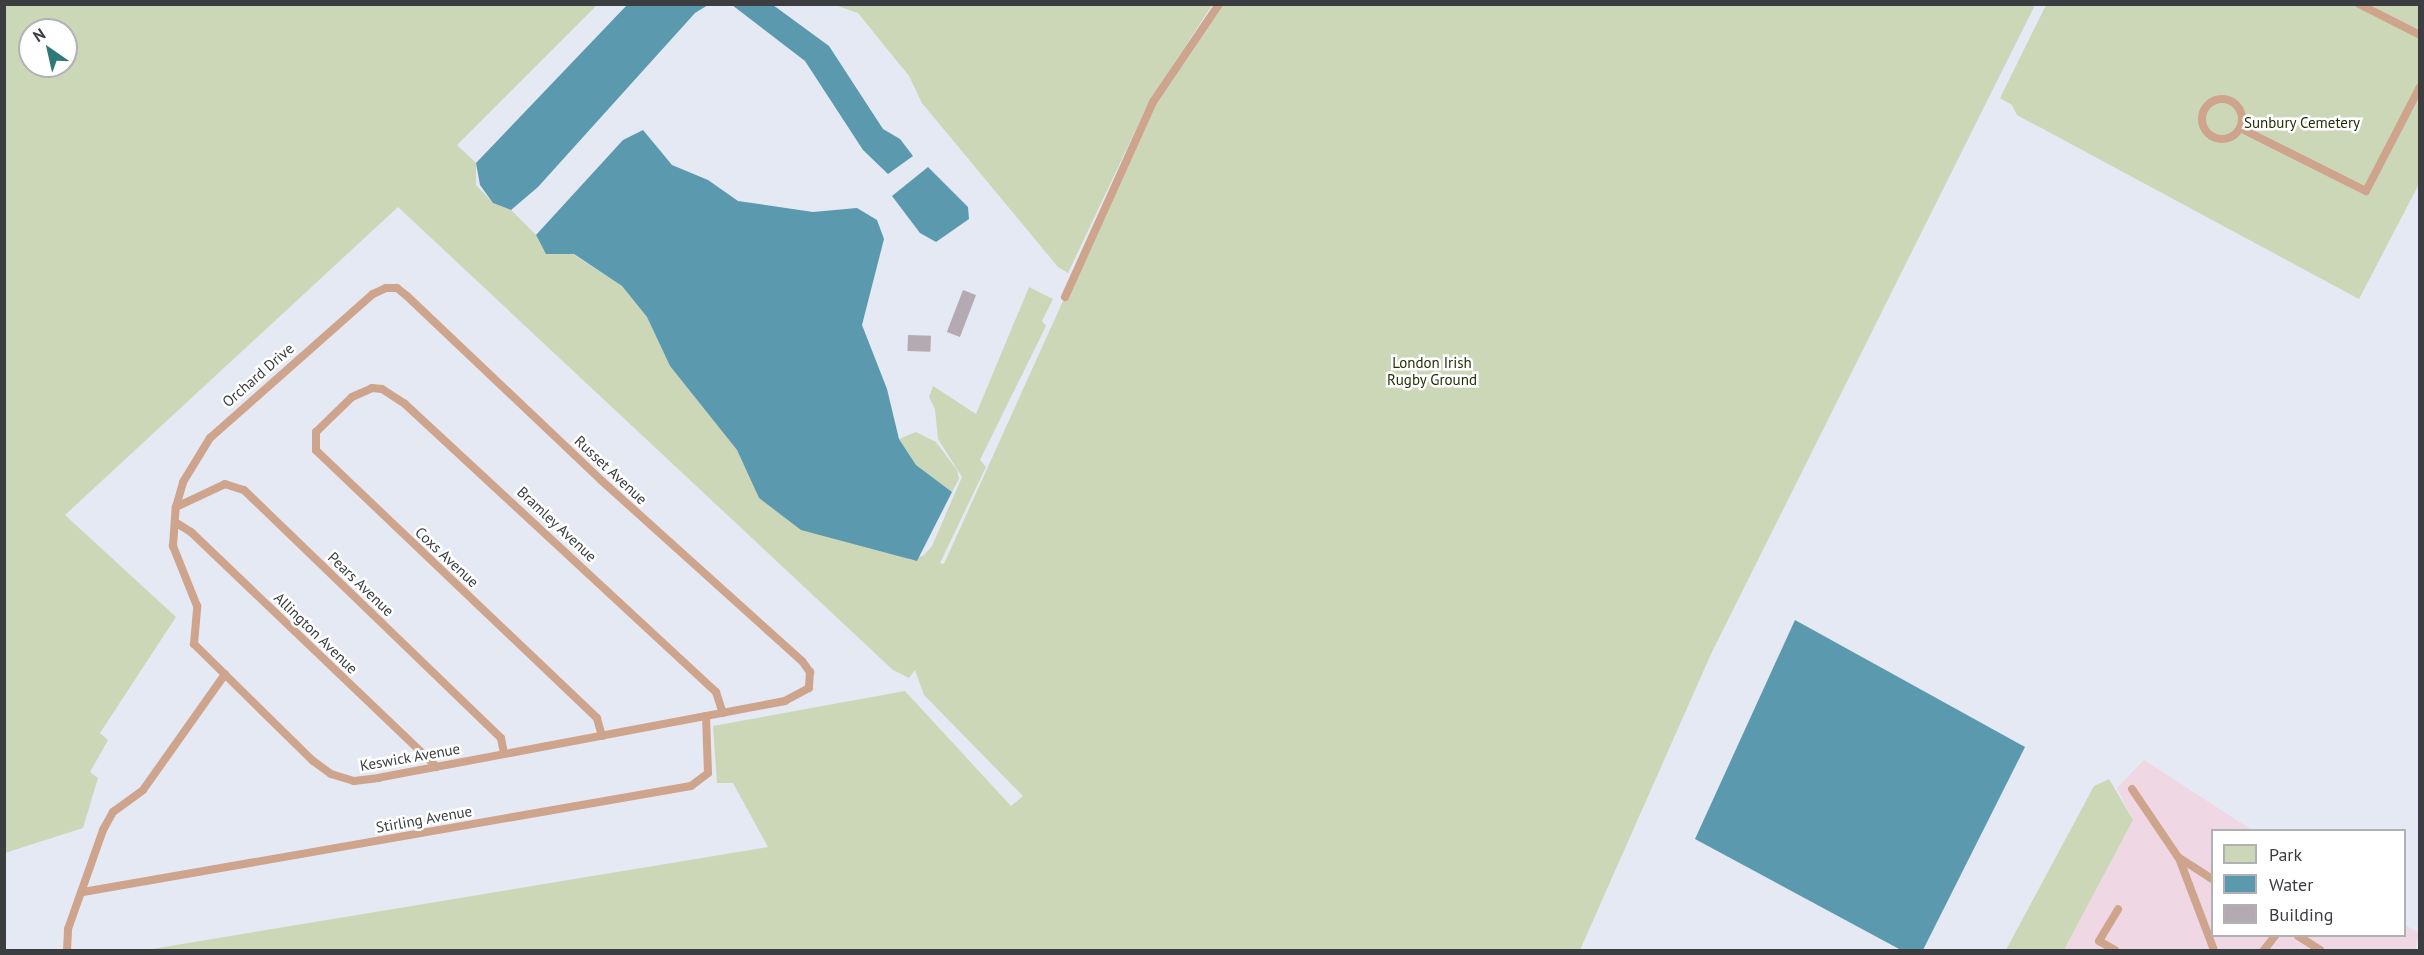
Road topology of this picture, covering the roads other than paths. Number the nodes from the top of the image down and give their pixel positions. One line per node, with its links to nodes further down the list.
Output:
1 (1219, 4): 8 (lane)
2 (2359, 4): 3 (lane)
3 (2420, 36)
4 (2420, 87): 5 (lane)
5 (2416, 104): 6 (lane)
6 (2240, 128): 6 (lane)
7 (386, 288): 10 (lane, Orchard Drive); 13 (lane, Russet Avenue)
8 (1065, 297)
9 (352, 397): 14 (lane, Bramley Avenue); 16 (lane, Coxs Avenue)
10 (176, 507): 11 (lane, Keswick Avenue); 17 (lane, Pears Avenue)
11 (175, 522): 12 (lane, Keswick Avenue); 18 (lane, Allington Avenue)
12 (225, 674): 18 (lane, Keswick Avenue); 22 (lane)
13 (812, 680): 14 (lane, Keswick Avenue)
14 (723, 713): 15 (lane, Keswick Avenue)
15 (706, 716): 16 (lane, Keswick Avenue); 22 (lane, Stirling Avenue)
16 (602, 736): 17 (lane, Keswick Avenue)
17 (504, 754): 18 (lane, Keswick Avenue)
18 (437, 767)
19 (2132, 789): 20 (lane)
20 (2178, 857): 21 (lane); 28 (lane)
21 (2211, 878)
22 (83, 892): 26 (lane)
23 (2118, 909): 27 (lane)
24 (2274, 937): 29 (lane)
25 (2299, 937): 30 (lane)
26 (67, 951)
27 (2115, 951)
28 (2214, 951)
29 (2264, 951)
30 (2320, 951)

